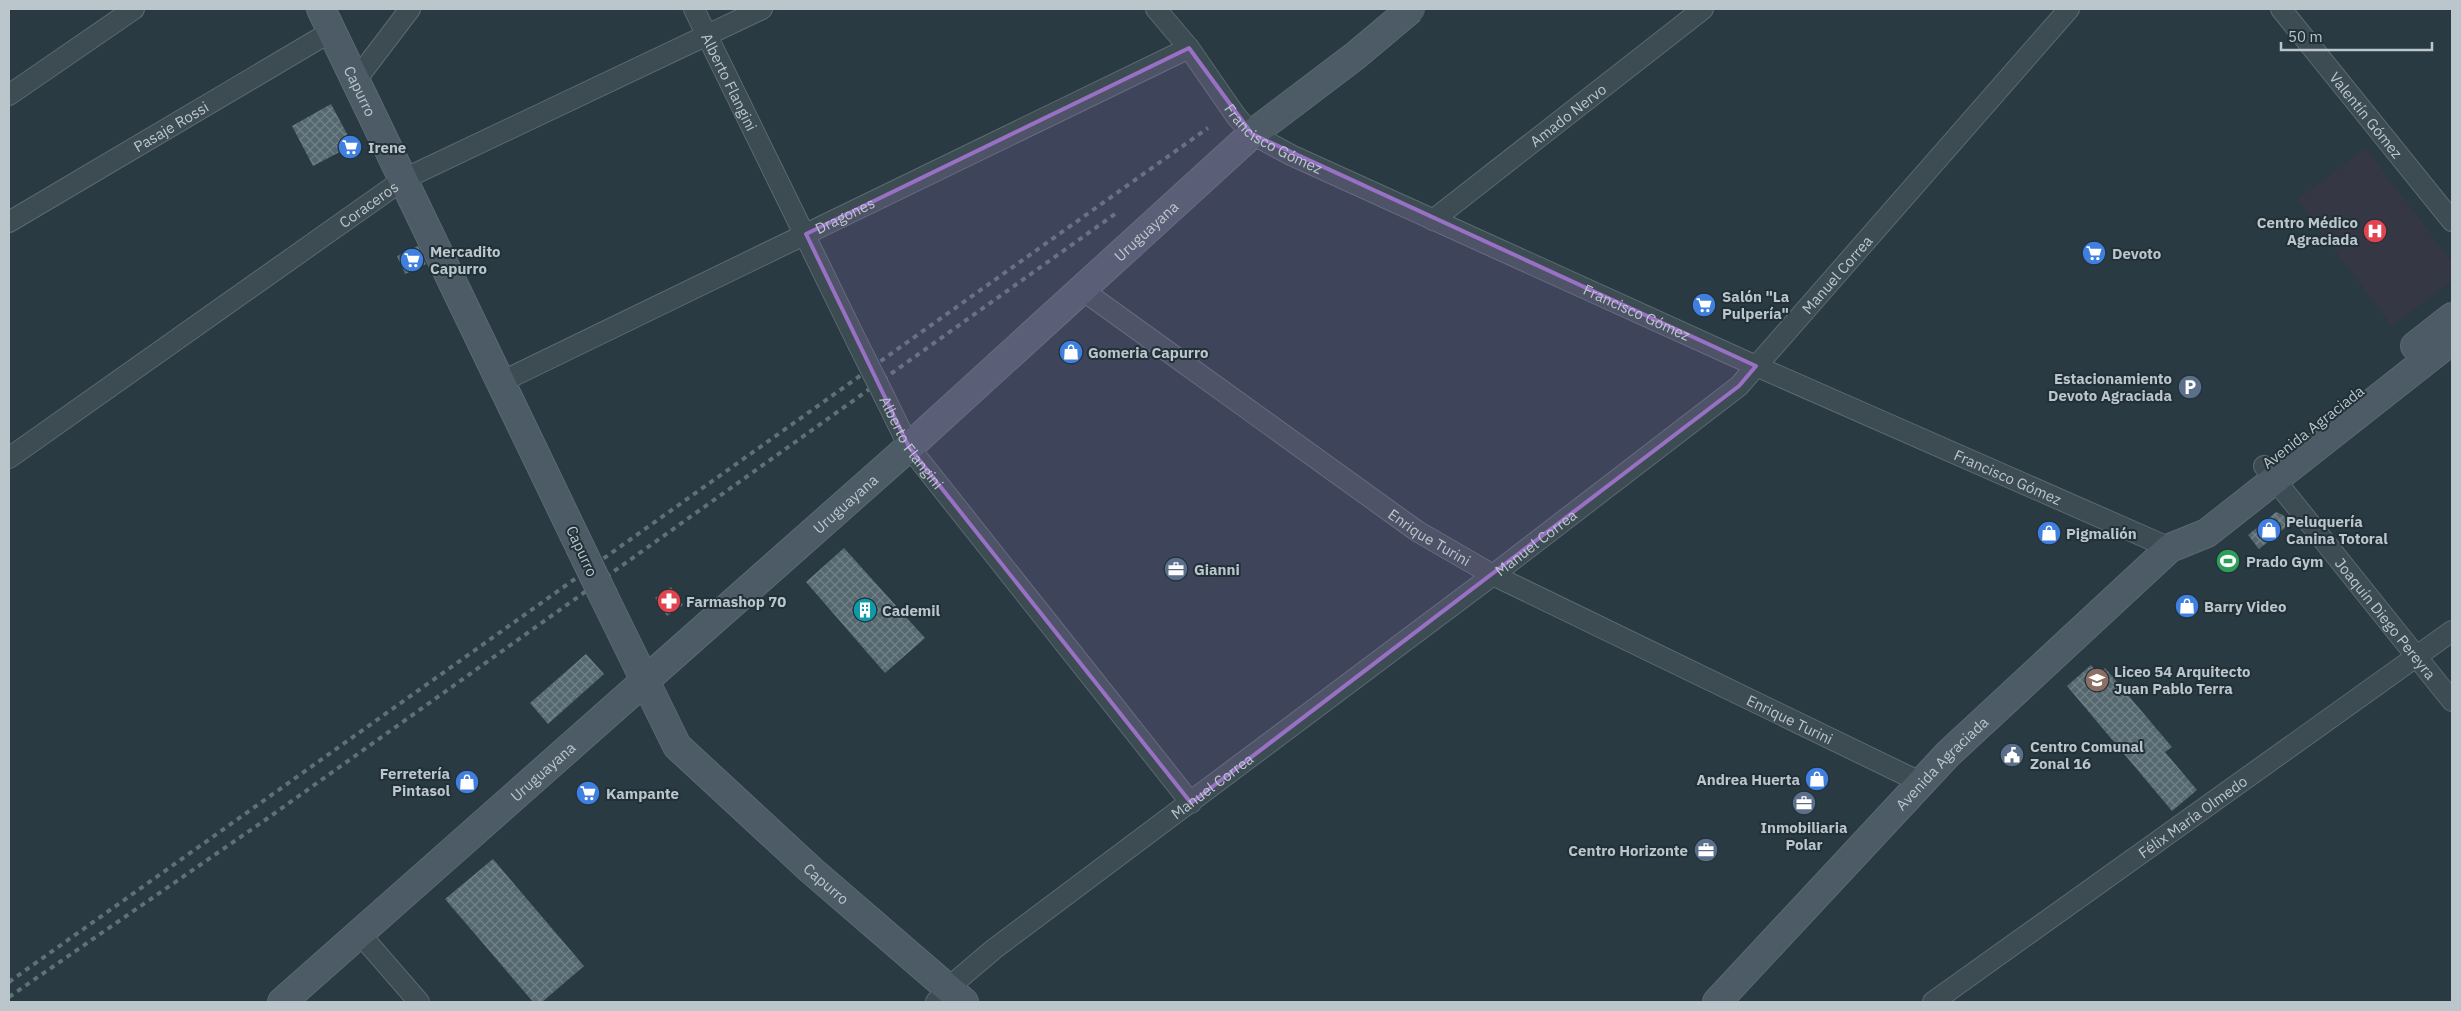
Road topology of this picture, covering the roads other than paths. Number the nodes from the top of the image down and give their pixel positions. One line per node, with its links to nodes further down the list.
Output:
1 (134, 9): 14 (street)
2 (410, 9): 13 (street)
3 (694, 9): 11 (street, Alberto Flangini)
4 (762, 9): 11 (street, Coraceros)
5 (1156, 9): 12 (street, Francisco Gómez)
6 (1411, 9): 15 (street, Uruguayana, bridge)
7 (1703, 9): 17 (street, Amado Nervo)
8 (2069, 9): 24 (street, Manuel Correa)
9 (2281, 9): 18 (street, Valentín Gómez)
10 (326, 20): 13 (street, Capurro); 19 (street, Pasaje Rossi)
11 (707, 35): 16 (street, Coraceros); 20 (street, Alberto Flangini)
12 (1189, 48): 15 (street, Francisco Gómez); 20 (street, Dragones)
13 (356, 80): 16 (street, Capurro)
14 (9, 95)
15 (1252, 134): 17 (street, Francisco Gómez); 21 (street, Uruguayana)
16 (404, 178): 25 (street, Capurro); 27 (street, Coraceros)
17 (1433, 220): 24 (street, Francisco Gómez)
18 (2452, 221)
19 (9, 222)
20 (806, 234): 25 (street, Dragones); 26 (street, Alberto Flangini, bridge)
21 (1081, 289): 26 (street, Uruguayana); 30 (street, Enrique Turini)
22 (2452, 317): 28 (street, Avenida Agraciada)
23 (2452, 340): 28 (street, Avenida Agraciada)
24 (1756, 366): 29 (street, Francisco Gómez); 30 (street, Manuel Correa)
25 (501, 382): 33 (street, Capurro, bridge)
26 (908, 447): 33 (street, Uruguayana); 36 (street, Alberto Flangini)
27 (9, 458)
28 (2269, 473): 29 (street, Avenida Agraciada); 32 (street, Joaquín Diego Pereyra)
29 (2176, 546): 35 (street, Avenida Agraciada)
30 (1493, 575): 35 (street, Enrique Turini); 36 (street, Manuel Correa)
31 (2452, 631): 32 (street, Félix María Olmedo)
32 (2417, 656): 34 (street, Joaquín Diego Pereyra); 42 (street, Félix María Olmedo)
33 (644, 683): 37 (street, Uruguayana); 38 (street, Capurro)
34 (2452, 701)
35 (1920, 782): 41 (street, Avenida Agraciada)
36 (1191, 802): 38 (street, Manuel Correa)
37 (360, 934): 39 (street, Uruguayana); 40 (street)
38 (949, 997)
39 (282, 1002)
40 (419, 1002)
41 (1717, 1002)
42 (1933, 1002)

